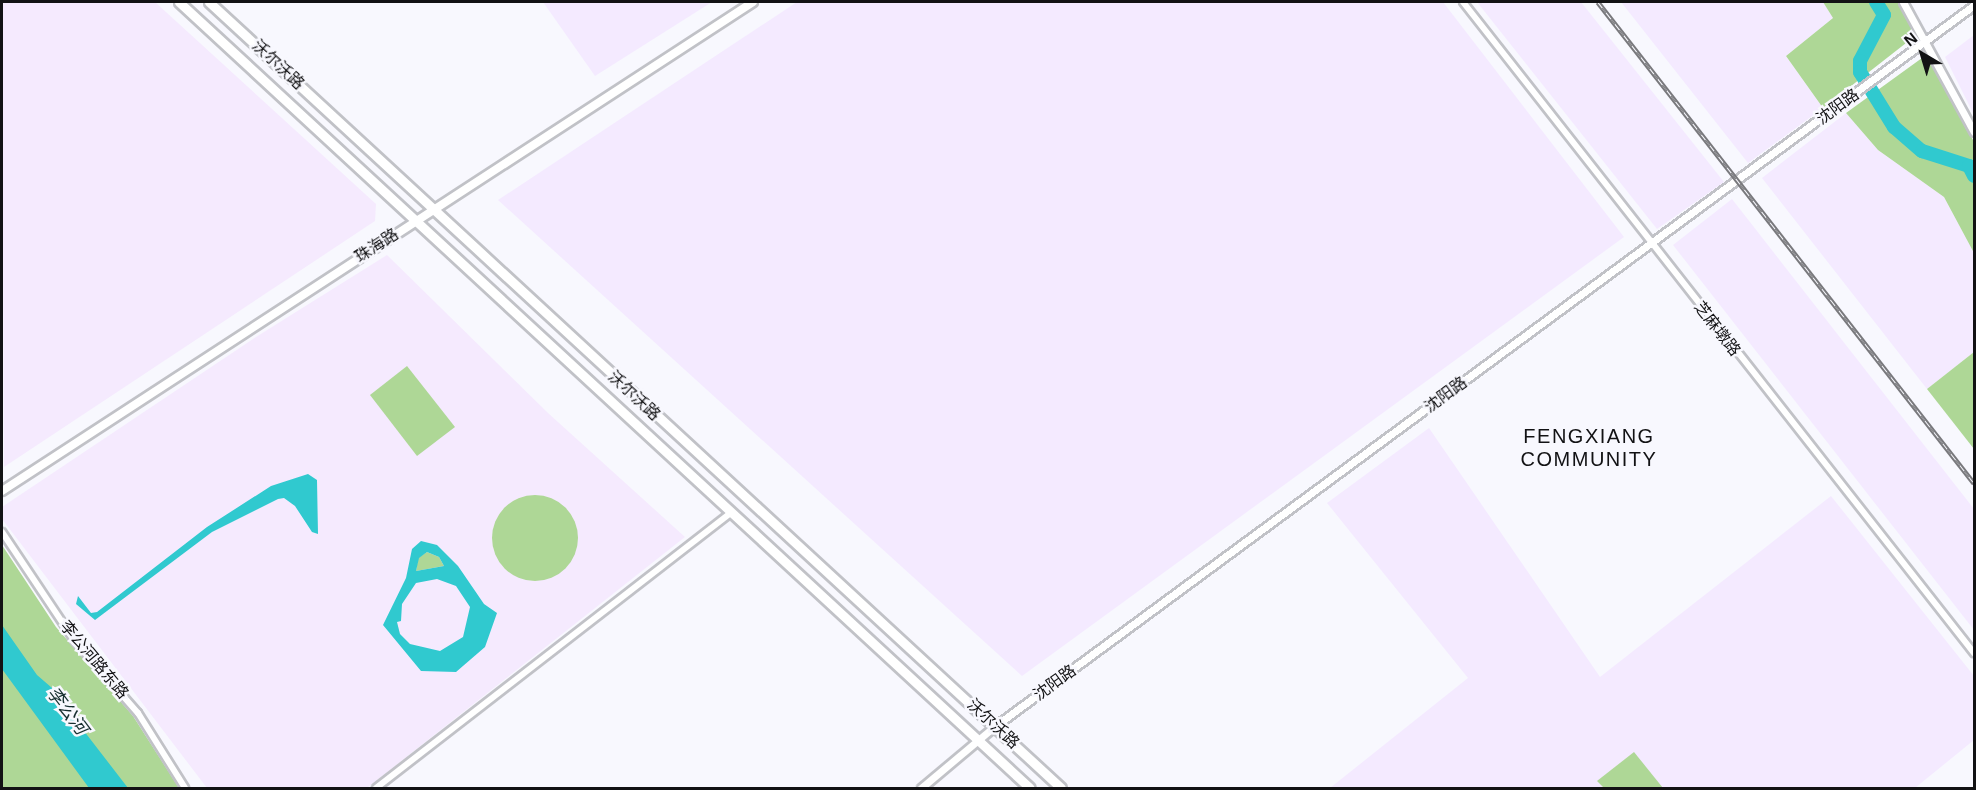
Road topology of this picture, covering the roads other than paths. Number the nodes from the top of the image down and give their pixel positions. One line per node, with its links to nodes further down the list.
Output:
1 (179, 2): 10 (highway, 沃尔沃路)
2 (209, 2): 9 (highway, 沃尔沃路)
3 (753, 2): 9 (main road, 珠海路)
4 (1462, 2): 11 (street, 芝麻墩路)
5 (1904, 2): 7 (street)
6 (1974, 5): 7 (street, 沈阳路)
7 (1927, 41): 8 (street); 11 (street, 沈阳路)
8 (1974, 132)
9 (434, 209): 10 (main road, 珠海路); 16 (highway, 沃尔沃路)
10 (417, 220): 12 (main road, 珠海路); 13 (highway, 沃尔沃路)
11 (1651, 245): 15 (street, 芝麻墩路); 16 (street, 沈阳路)
12 (2, 491)
13 (732, 512): 17 (highway, 沃尔沃路); 19 (street)
14 (2, 532): 18 (street, 李公河路东路)
15 (1974, 653)
16 (996, 726): 17 (street, 沈阳路); 22 (highway, 沃尔沃路)
17 (981, 742): 20 (street, 沈阳路); 21 (highway, 沃尔沃路)
18 (185, 789)
19 (376, 789)
20 (921, 789)
21 (1030, 789)
22 (1062, 789)

